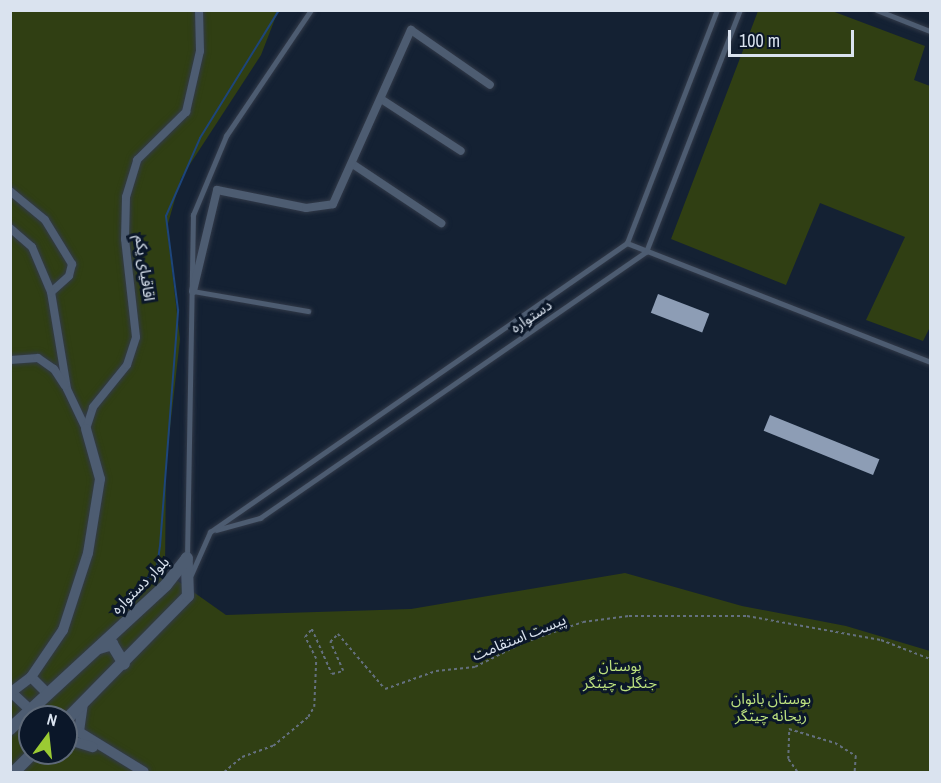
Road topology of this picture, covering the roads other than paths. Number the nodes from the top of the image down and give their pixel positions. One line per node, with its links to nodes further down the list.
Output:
1 (199, 10): 22 (street, اقاقیای یکم)
2 (311, 10): 16 (lane)
3 (717, 10): 14 (lane)
4 (740, 10): 15 (lane)
5 (877, 10): 6 (lane)
6 (930, 31)
7 (490, 85): 8 (street)
8 (381, 99): 9 (street); 10 (street)
9 (461, 151)
10 (354, 165): 12 (street); 16 (street)
11 (10, 191): 17 (street)
12 (441, 223)
13 (10, 228): 17 (street)
14 (627, 243): 15 (lane); 23 (lane)
15 (646, 252): 20 (lane); 23 (lane, دستواره)
16 (193, 291): 18 (lane); 24 (lane)
17 (51, 292): 21 (street)
18 (308, 311)
19 (10, 360): 21 (street)
20 (930, 362)
21 (67, 389): 22 (street)
22 (86, 429): 28 (street)
23 (210, 532): 25 (lane)
24 (187, 558): 25 (main road, بلوار دستواره); 26 (main road, بلوار دستواره)
25 (191, 575): 27 (main road, بلوار دستواره)
26 (96, 649): 27 (main road); 30 (main road, بلوار دستواره)
27 (124, 664): 31 (main road, بلوار دستواره)
28 (31, 677): 29 (street); 30 (street)
29 (11, 692): 32 (street)
30 (48, 694): 33 (main road, بلوار دستواره)
31 (83, 703): 34 (main road, بلوار دستواره); 36 (street)
32 (25, 705)
33 (36, 705)
34 (78, 708)
35 (78, 742): 36 (street)
36 (99, 748): 37 (street)
37 (144, 772)

